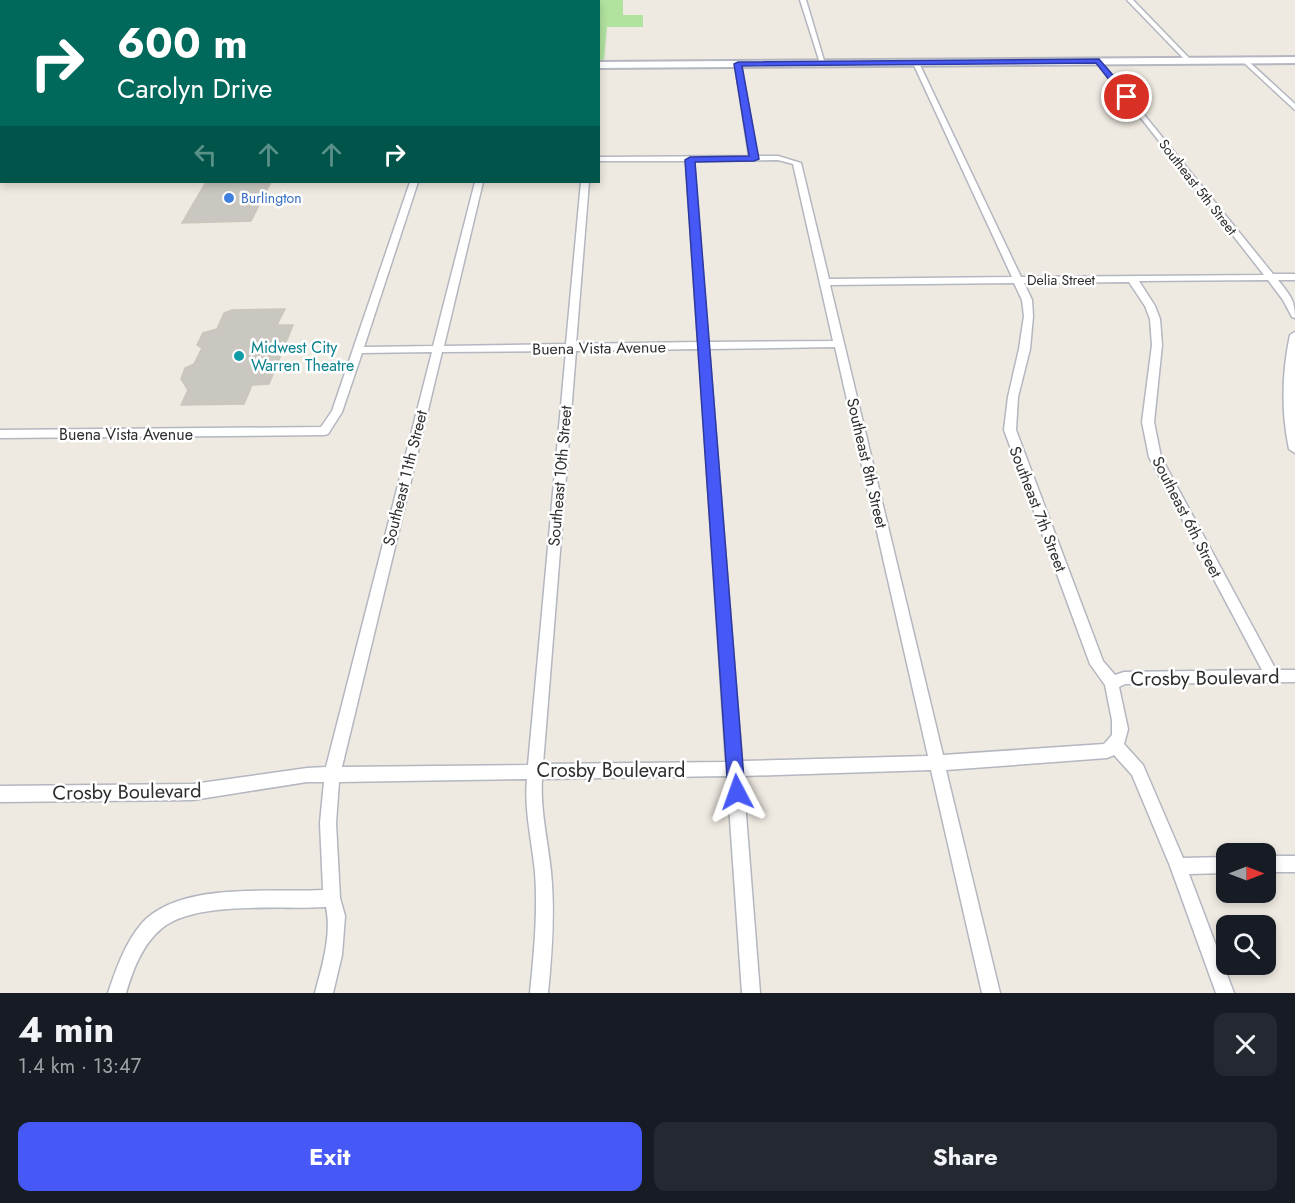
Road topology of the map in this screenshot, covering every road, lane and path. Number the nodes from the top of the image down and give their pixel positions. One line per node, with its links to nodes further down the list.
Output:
1 (803, 0): 7 (street)
2 (1130, 0): 6 (street)
3 (1244, 60): 4 (main road); 6 (main road); 11 (street)
4 (1295, 60)
5 (1099, 61): 6 (main road); 8 (main road); 18 (street, Southeast 5th Street)
6 (1189, 61)
7 (823, 63): 8 (main road); 9 (main road)
8 (916, 63): 20 (street, Southeast 7th Street)
9 (738, 64): 10 (main road); 13 (street)
10 (600, 65)
11 (1295, 108)
12 (600, 159): 14 (street)
13 (754, 159): 14 (street); 22 (street, Southeast 8th Street)
14 (690, 160): 26 (street)
15 (414, 183): 28 (street)
16 (479, 183): 29 (street, Southeast 11th Street)
17 (585, 183): 27 (street, Southeast 10th Street)
18 (1269, 277): 19 (street, Delia Street); 21 (street, Delia Street); 23 (street, Southeast 5th Street)
19 (1295, 277)
20 (1018, 280): 21 (street, Delia Street); 22 (street, Delia Street); 34 (street, Southeast 7th Street)
21 (1133, 280): 32 (street, Southeast 6th Street)
22 (826, 282): 25 (street, Southeast 8th Street)
23 (1295, 315)
24 (1295, 335): 31 (street)
25 (839, 345): 26 (street, Buena Vista Avenue); 36 (street, Southeast 8th Street)
26 (705, 347): 27 (street, Buena Vista Avenue); 37 (street)
27 (571, 348): 29 (street, Buena Vista Avenue); 38 (street, Southeast 10th Street)
28 (358, 350): 29 (street, Buena Vista Avenue); 30 (street, Buena Vista Avenue)
29 (436, 350): 39 (street, Southeast 11th Street)
30 (0, 434)
31 (1295, 448)
32 (1272, 676): 33 (street, Crosby Boulevard); 34 (street, Crosby Boulevard)
33 (1295, 676)
34 (1112, 683): 35 (street, Crosby Boulevard)
35 (1115, 746): 36 (street, Crosby Boulevard); 44 (street)
36 (938, 763): 37 (street, Crosby Boulevard); 50 (street, Southeast 8th Street)
37 (735, 769): 38 (street, Crosby Boulevard); 49 (street)
38 (535, 770): 39 (street, Crosby Boulevard); 48 (street, Southeast 10th Street)
39 (332, 776): 40 (street, Crosby Boulevard); 45 (street, Southeast 11th Street)
40 (1, 796)
41 (1276, 864): 42 (street)
42 (1295, 864)
43 (1216, 865): 44 (street)
44 (1178, 866): 51 (street)
45 (332, 898): 46 (street); 47 (street, Southeast 11th Street)
46 (117, 993)
47 (324, 993)
48 (539, 993)
49 (751, 993)
50 (991, 993)
51 (1225, 993)

